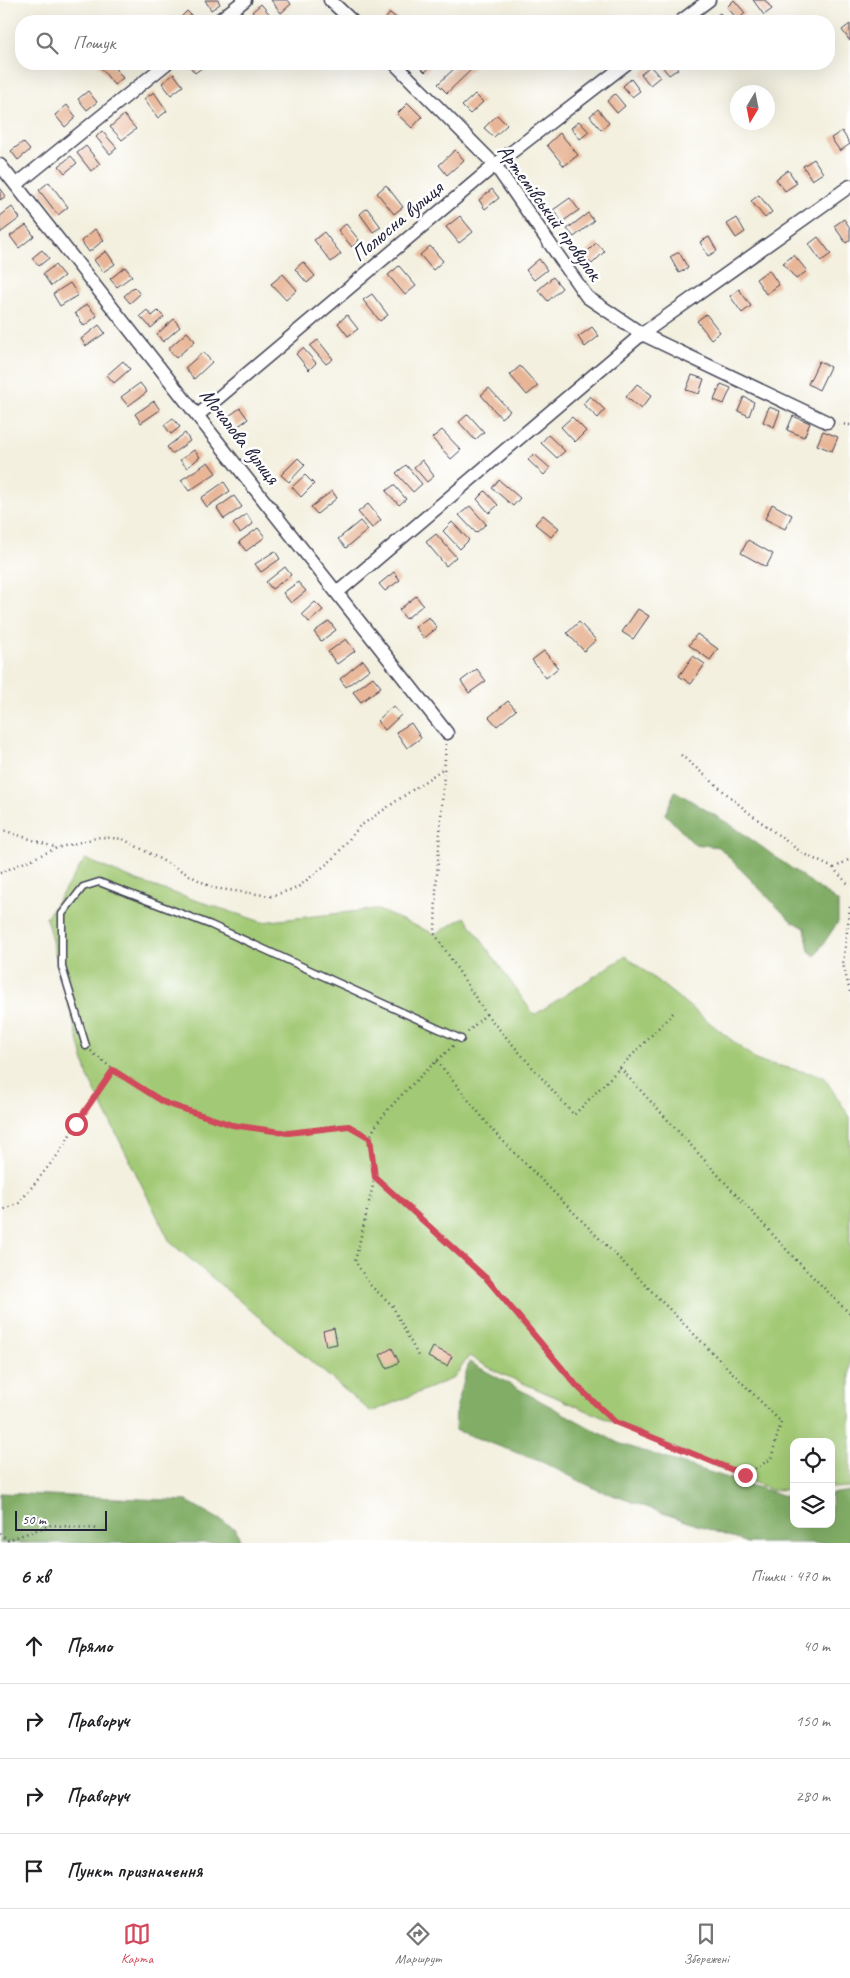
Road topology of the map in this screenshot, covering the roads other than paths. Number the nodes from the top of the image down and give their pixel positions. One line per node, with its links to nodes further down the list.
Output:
1 (245, 0): 4 (street)
2 (330, 0): 5 (street)
3 (709, 0): 6 (street)
4 (226, 15)
5 (346, 15)
6 (690, 15)
7 (159, 70): 12 (street)
8 (401, 70): 10 (street, Артемівський провулок)
9 (618, 70): 10 (street, Полюсна вулиця)
10 (494, 165): 14 (street, Артемівський провулок); 15 (street, Полюсна вулиця)
11 (1, 168): 12 (street, Мочалова вулиця)
12 (16, 185): 15 (street, Мочалова вулиця)
13 (850, 186): 14 (street)
14 (642, 334): 16 (street, Артемівський провулок); 17 (street)
15 (198, 415): 17 (street, Мочалова вулиця)
16 (827, 422)
17 (338, 592): 18 (street, Мочалова вулиця)
18 (447, 732)
19 (460, 1039): 20 (lane)
20 (86, 1046)

